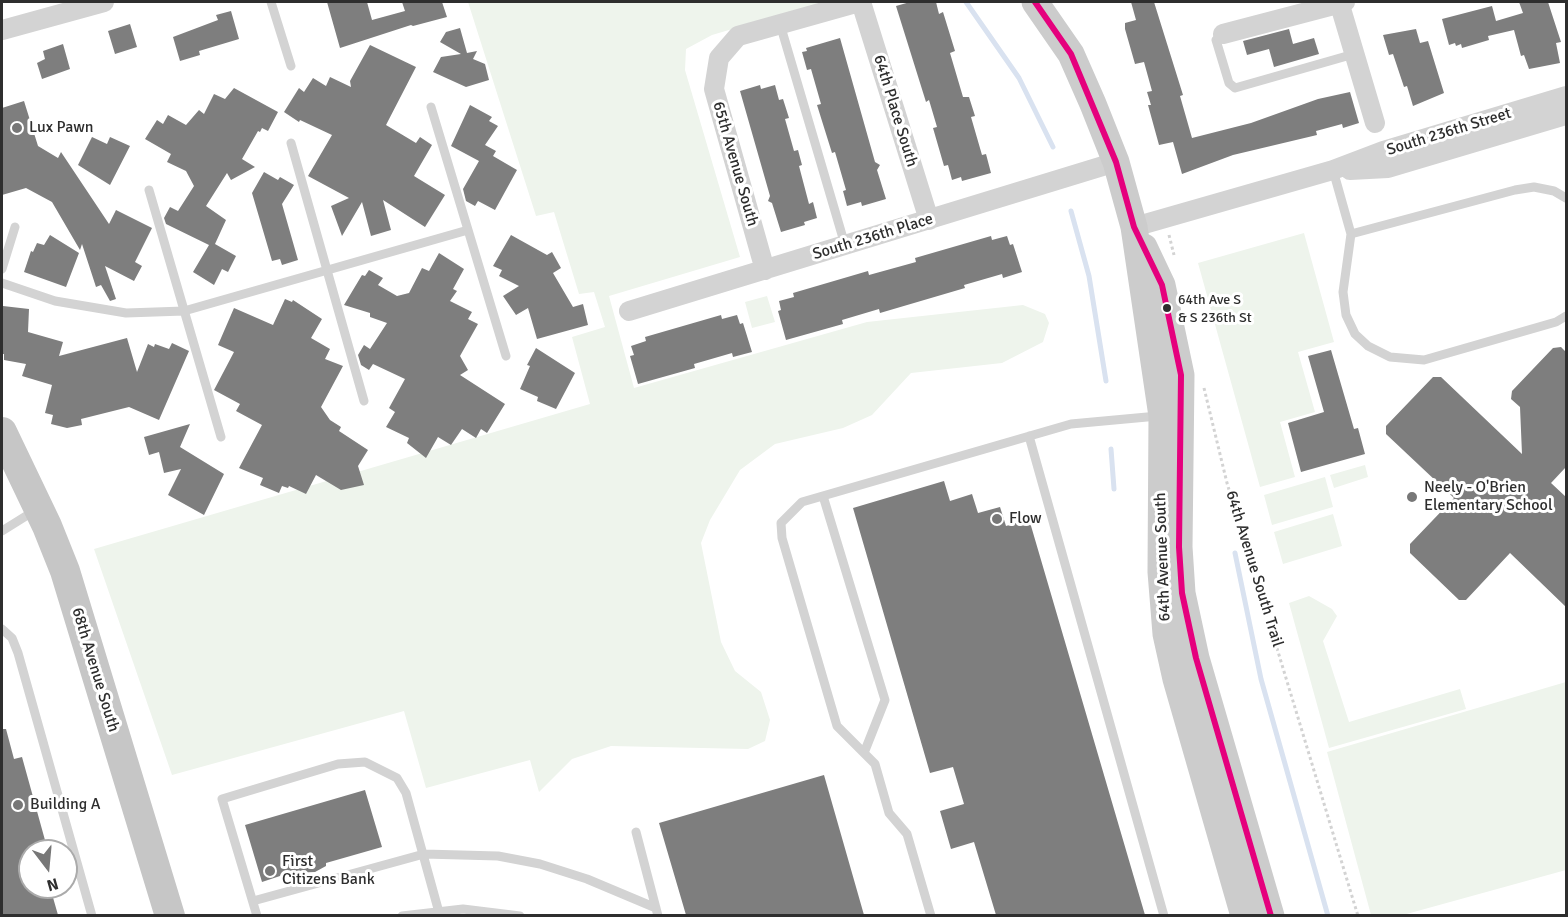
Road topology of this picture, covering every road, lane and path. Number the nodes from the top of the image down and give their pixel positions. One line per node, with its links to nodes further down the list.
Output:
1 (104, 2): 7 (street)
2 (272, 2): 10 (lane)
3 (860, 2): 6 (street); 21 (street, 64th Place South)
4 (1035, 2): 16 (street, 64th Avenue South)
5 (1341, 2): 8 (street); 9 (street)
6 (780, 24): 26 (lane); 30 (street, 65th Avenue South)
7 (2, 30)
8 (1223, 34): 9 (lane)
9 (1354, 54): 14 (street)
10 (291, 66)
11 (1566, 96): 17 (street, South 236th Street)
12 (431, 107): 24 (lane)
13 (1566, 115): 17 (street, South 236th Street)
14 (1375, 123)
15 (291, 143): 29 (lane)
16 (1116, 162): 21 (street, South 236th Place); 23 (street, 64th Avenue South)
17 (1333, 170): 20 (street, South 236th Street); 25 (lane)
18 (149, 190): 32 (lane)
19 (1566, 198): 25 (lane)
20 (1166, 218): 23 (street, South 236th Street); 27 (path)
21 (929, 220): 26 (street, South 236th Place)
22 (15, 227): 28 (lane)
23 (1134, 227): 38 (street, 64th Avenue South)
24 (468, 230): 29 (lane); 35 (lane)
25 (1351, 234): 34 (lane)
26 (845, 245): 30 (street, South 236th Place)
27 (1174, 259)
28 (2, 269)
29 (327, 270): 32 (lane); 37 (lane)
30 (765, 270): 33 (street, South 236th Place)
31 (2, 283): 32 (lane)
32 (184, 311): 41 (lane)
33 (629, 311)
34 (1566, 316)
35 (506, 356)
36 (1204, 387): 61 (path, 64th Avenue South Trail)
37 (364, 401)
38 (1172, 415): 40 (lane); 59 (street, 64th Avenue South); 60 (street, 64th Avenue South)
39 (2, 432): 43 (main road, 68th Avenue South)
40 (1029, 436): 42 (lane); 58 (lane)
41 (221, 437)
42 (823, 496): 46 (lane); 46 (lane)
43 (38, 508): 44 (lane); 53 (main road, 68th Avenue South)
44 (2, 531)
45 (2, 629): 52 (lane)
46 (864, 753): 57 (lane)
47 (636, 832): 50 (lane)
48 (424, 854): 49 (lane); 49 (lane); 50 (lane); 51 (lane)
49 (253, 901): 54 (lane)
50 (657, 912)
51 (440, 913): 55 (lane); 56 (lane)
52 (92, 915)
53 (170, 915)
54 (257, 915)
55 (402, 915)
56 (520, 915)
57 (931, 915)
58 (1164, 915)
59 (1244, 915)
60 (1271, 915)
61 (1359, 915)

